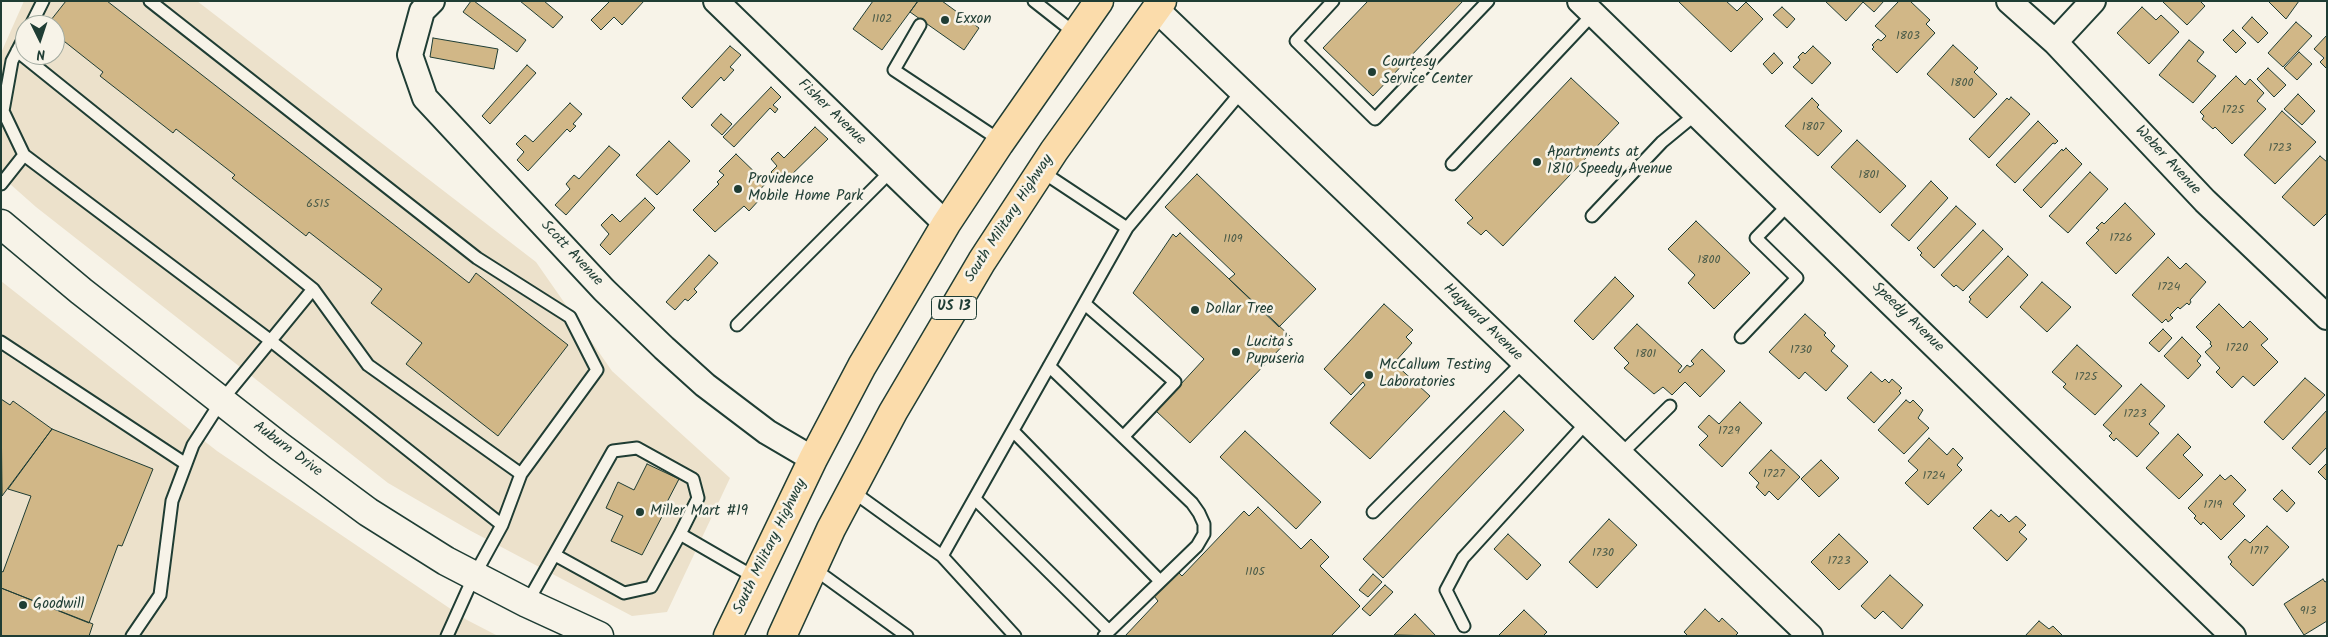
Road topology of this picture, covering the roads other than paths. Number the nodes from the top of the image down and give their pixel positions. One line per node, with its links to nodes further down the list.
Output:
1 (43, 1): 13 (lane)
2 (150, 1): 49 (lane)
3 (432, 1): 47 (street, Scott Avenue)
4 (716, 1): 24 (street, Fisher Avenue)
5 (1034, 1): 15 (lane)
6 (1100, 1): 15 (main road, South Military Highway)
7 (1333, 1): 8 (lane)
8 (1488, 1)
9 (2009, 1): 16 (street, Weber Avenue)
10 (2093, 1): 16 (street)
11 (1159, 5): 19 (street, Hayward Avenue); 25 (main road, South Military Highway / US 13)
12 (1587, 8): 20 (street, Speedy Avenue); 23 (lane)
13 (36, 15)
14 (920, 25): 21 (lane)
15 (1076, 34): 21 (main road, South Military Highway)
16 (2055, 42): 34 (street, Weber Avenue)
17 (15, 55): 22 (lane)
18 (34, 65): 32 (lane)
19 (1242, 91): 31 (lane); 39 (street, Hayward Avenue)
20 (1696, 114): 27 (street, Speedy Avenue); 28 (lane)
21 (1001, 141): 30 (main road, South Military Highway)
22 (24, 155): 26 (lane); 37 (lane)
23 (1452, 164)
24 (891, 171): 30 (street, Fisher Avenue); 35 (lane)
25 (1041, 171): 31 (lane); 50 (main road, South Military Highway / US 13)
26 (1, 184)
27 (1789, 204): 36 (lane); 72 (street, Speedy Avenue)
28 (1592, 216)
29 (1, 224): 41 (street, Auburn Drive)
30 (946, 224): 47 (main road, South Military Highway)
31 (1126, 228): 33 (lane)
32 (313, 289): 37 (lane); 49 (lane)
33 (1084, 304): 40 (lane); 45 (lane)
34 (2327, 317)
35 (737, 325)
36 (1741, 337)
37 (271, 341): 41 (lane); 53 (lane)
38 (1, 342): 48 (lane)
39 (1523, 362): 43 (street, Hayward Avenue); 52 (lane)
40 (1049, 366): 44 (lane); 45 (lane)
41 (222, 400): 48 (lane); 58 (street, Auburn Drive)
42 (1670, 406): 46 (lane)
43 (1587, 422): 46 (street, Hayward Avenue); 62 (lane)
44 (1013, 431): 51 (lane); 60 (lane)
45 (1123, 437): 60 (lane)
46 (1621, 454): 71 (street, Hayward Avenue)
47 (813, 459): 59 (main road, South Military Highway)
48 (186, 464): 64 (lane)
49 (521, 474): 53 (lane)
50 (852, 490): 56 (lane); 57 (main road, South Military Highway / US 13)
51 (975, 498): 56 (lane); 63 (lane)
52 (1373, 512)
53 (502, 525): 58 (lane)
54 (680, 534): 55 (lane); 55 (lane); 59 (lane)
55 (555, 555): 61 (lane)
56 (942, 556): 70 (lane)
57 (813, 568): 68 (main road, South Military Highway / US 13); 69 (lane)
58 (474, 576): 61 (street, Auburn Drive); 65 (lane)
59 (756, 578): 67 (main road, South Military Highway)
60 (1160, 581): 63 (lane)
61 (527, 603): 66 (street, Auburn Drive)
62 (1464, 626)
63 (1107, 634)
64 (132, 636)
65 (447, 636)
66 (599, 636)
67 (728, 636)
68 (782, 636)
69 (907, 636)
70 (1015, 636)
71 (1810, 636)
72 (2233, 636)

